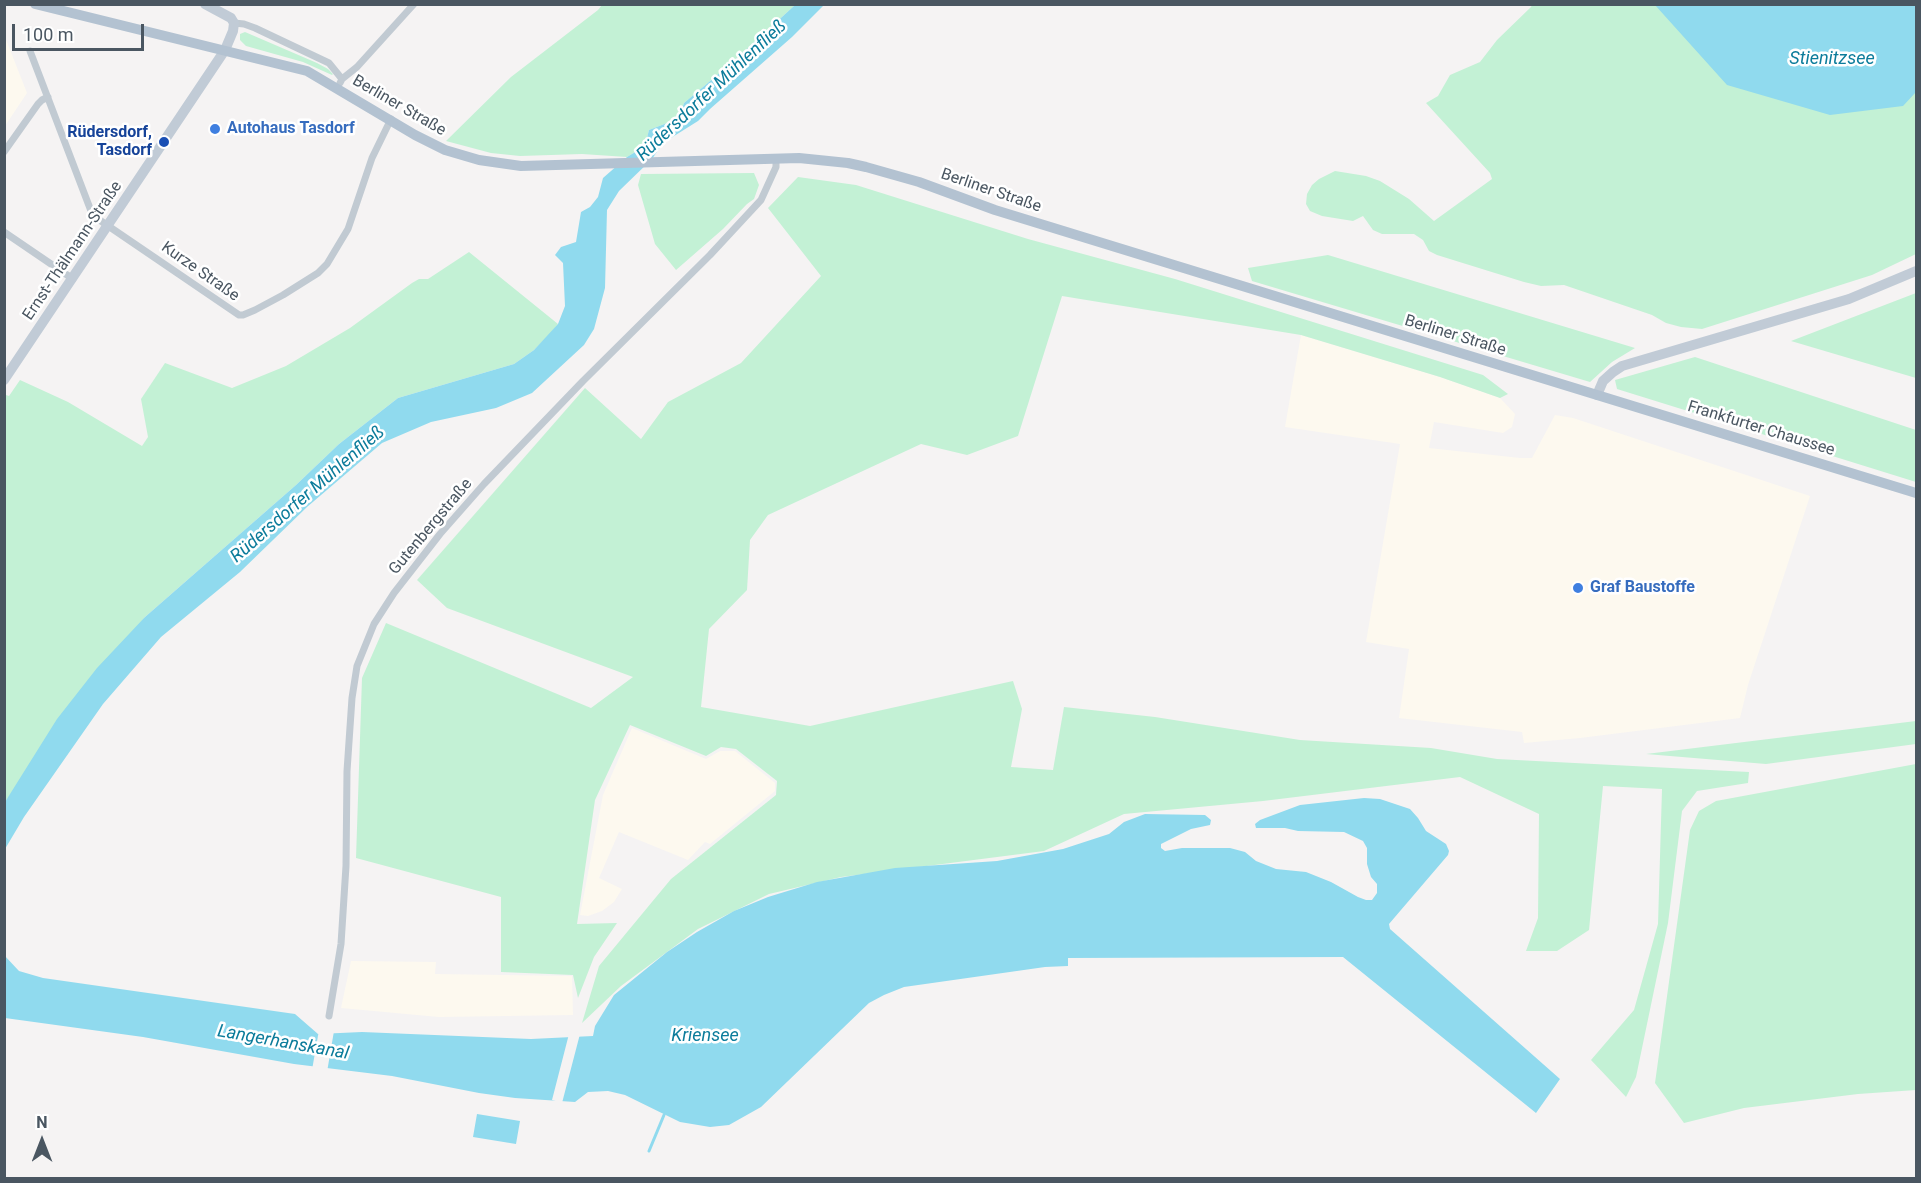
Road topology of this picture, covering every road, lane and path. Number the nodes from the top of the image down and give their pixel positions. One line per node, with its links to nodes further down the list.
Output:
1 (35, 4): 5 (main road, Berliner Straße)
2 (205, 4): 4 (main road)
3 (414, 4): 7 (street)
4 (234, 23): 5 (main road, Ernst-Thälmann-Straße); 7 (street)
5 (225, 50): 7 (main road, Berliner Straße); 12 (main road, Ernst-Thälmann-Straße)
6 (30, 51): 8 (street)
7 (339, 83): 9 (main road, Berliner Straße)
8 (48, 97): 10 (street); 12 (street)
9 (391, 119): 11 (main road, Berliner Straße); 12 (street, Kurze Straße)
10 (4, 152)
11 (776, 159): 17 (main road, Berliner Straße); 19 (street, Gutenbergstraße)
12 (108, 226): 15 (main road, Ernst-Thälmann-Straße)
13 (4, 232): 15 (street)
14 (1917, 271): 17 (main road)
15 (72, 279): 16 (main road, Ernst-Thälmann-Straße)
16 (4, 380)
17 (1597, 395): 18 (main road, Frankfurter Chaussee)
18 (1917, 493)
19 (329, 1016)

